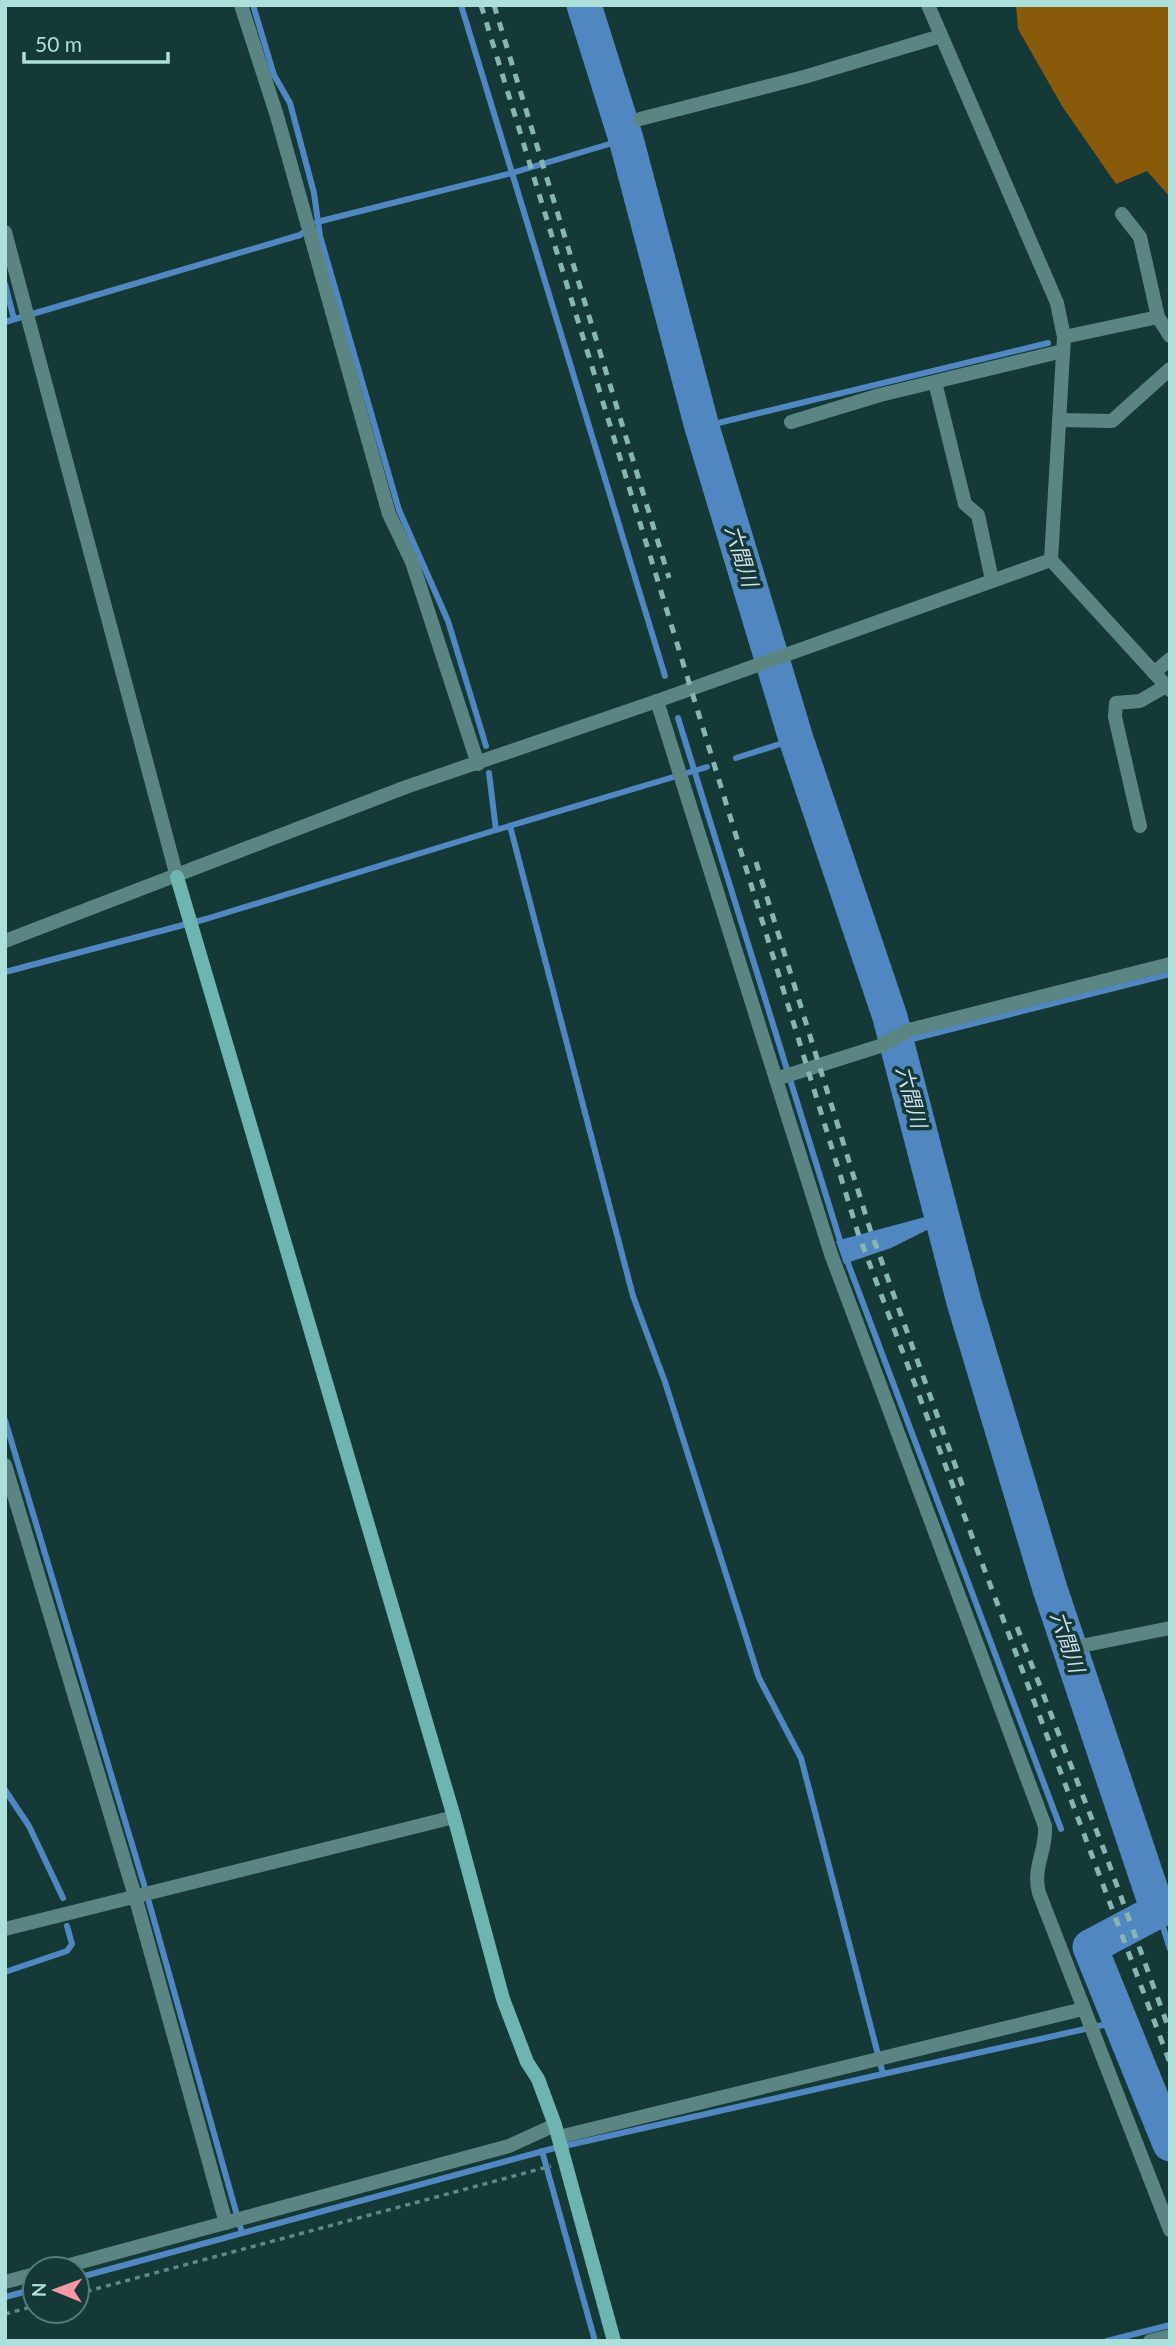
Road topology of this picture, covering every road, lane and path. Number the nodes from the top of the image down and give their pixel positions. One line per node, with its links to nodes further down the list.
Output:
1 (241, 5): 20 (street)
2 (928, 5): 3 (street)
3 (941, 36): 4 (street); 9 (street)
4 (640, 119)
5 (1122, 214): 7 (street)
6 (5, 232): 22 (street)
7 (1158, 317): 8 (street); 9 (street)
8 (1170, 335)
9 (1063, 344): 11 (street); 12 (street)
10 (1170, 369): 12 (street)
11 (935, 382): 13 (street); 15 (street)
12 (1059, 419): 14 (street)
13 (791, 422)
14 (1051, 560): 15 (street); 17 (street)
15 (992, 580): 19 (street)
16 (1170, 659): 17 (street)
17 (1154, 673): 18 (street)
18 (1168, 688): 21 (street)
19 (657, 701): 20 (street); 25 (street)
20 (478, 764): 22 (street)
21 (1140, 826)
22 (177, 877): 23 (street); 29 (street)
23 (5, 941)
24 (1170, 964): 25 (street)
25 (785, 1077): 32 (street)
26 (5, 1465): 30 (street)
27 (1170, 1628): 28 (street)
28 (1086, 1645)
29 (454, 1816): 30 (street); 33 (street)
30 (143, 1894): 31 (street); 35 (street)
31 (5, 1928)
32 (1084, 2011): 33 (street); 36 (street)
33 (558, 2134): 34 (street); 35 (street)
34 (559, 2162): 38 (path); 40 (street)
35 (235, 2220): 37 (street)
36 (1170, 2230)
37 (91, 2259)
38 (91, 2290)
39 (1170, 2336): 41 (street)
40 (614, 2341)
41 (1150, 2341)

